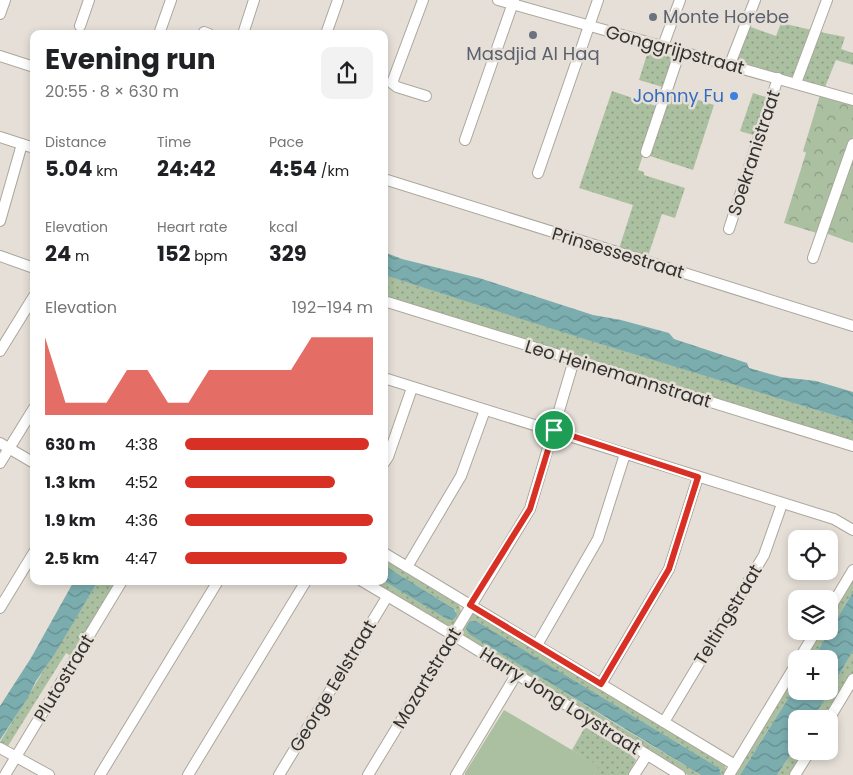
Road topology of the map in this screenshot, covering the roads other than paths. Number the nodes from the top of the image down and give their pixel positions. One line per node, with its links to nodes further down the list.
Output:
1 (5, 0): 13 (street)
2 (89, 0): 14 (street)
3 (171, 0): 16 (street)
4 (254, 0): 17 (street)
5 (338, 0): 18 (street)
6 (423, 0): 25 (street)
7 (498, 0): 12 (street, Gonggrijpstraat)
8 (598, 0): 15 (street)
9 (680, 0): 19 (street)
10 (755, 0): 22 (street)
11 (827, 0): 26 (street)
12 (513, 2): 15 (street, Gonggrijpstraat); 30 (street)
13 (0, 14)
14 (80, 26)
15 (589, 26): 19 (street, Gonggrijpstraat); 35 (street)
16 (160, 30)
17 (244, 30)
18 (327, 30)
19 (664, 46): 20 (street, Gonggrijpstraat)
20 (680, 51): 22 (street, Gonggrijpstraat); 34 (street)
21 (0, 56): 23 (street)
22 (730, 64): 24 (street, Gonggrijpstraat)
23 (30, 66)
24 (778, 78): 26 (street, Gonggrijpstraat); 38 (street, Soekranistraat)
25 (388, 83): 27 (street)
26 (796, 83): 28 (street, Gonggrijpstraat)
27 (426, 96)
28 (852, 96)
29 (0, 137): 31 (street)
30 (465, 140)
31 (22, 144): 33 (street); 37 (street)
32 (853, 144): 40 (street)
33 (30, 147)
34 (646, 152)
35 (538, 174)
36 (388, 180): 44 (street, Prinsessestraat)
37 (0, 221)
38 (729, 229)
39 (0, 256): 41 (street)
40 (813, 258)
41 (30, 267)
42 (30, 302): 45 (street)
43 (388, 302): 46 (street, Leo Heinemannstraat)
44 (853, 326)
45 (0, 351)
46 (574, 360): 51 (street, Mozartstraat); 53 (street, Leo Heinemannstraat)
47 (388, 379): 48 (street)
48 (412, 388): 49 (street); 55 (street)
49 (485, 410): 51 (street); 63 (street)
50 (30, 413): 52 (street)
51 (554, 430): 54 (street); 72 (street, Mozartstraat)
52 (5, 446): 56 (street); 57 (street)
53 (853, 446)
54 (625, 454): 58 (street); 75 (street)
55 (388, 457)
56 (30, 461)
57 (0, 463)
58 (698, 477): 59 (street); 79 (street)
59 (782, 504): 60 (street); 81 (street, Teltingstraat)
60 (853, 530)
61 (388, 555): 63 (street)
62 (30, 558): 69 (street)
63 (407, 567): 72 (street)
64 (853, 570): 70 (street)
65 (120, 585): 84 (street, Plutostraat)
66 (216, 585): 89 (street)
67 (304, 585): 90 (street)
68 (369, 585): 71 (street, Harry Jong Loystraat)
69 (4, 594): 73 (street)
70 (838, 595)
71 (387, 596): 74 (street, Harry Jong Loystraat); 91 (street, George Eelstraat)
72 (470, 605): 74 (street, Mozartstraat); 75 (street)
73 (0, 608)
74 (453, 635): 76 (street, Harry Jong Loystraat); 92 (street, Mozartstraat)
75 (538, 645): 79 (street)
76 (516, 675): 83 (street, Harry Jong Loystraat); 93 (street)
77 (788, 677): 86 (street)
78 (853, 679): 80 (street)
79 (601, 684): 81 (street)
80 (834, 710)
81 (664, 722): 86 (street)
82 (0, 748): 84 (street)
83 (647, 755): 94 (street); 95 (street, Harry Jong Loystraat)
84 (17, 756): 87 (street, Plutostraat); 88 (street)
85 (804, 760): 97 (street)
86 (735, 765): 96 (street)
87 (4, 775)
88 (49, 775)
89 (100, 775)
90 (188, 775)
91 (279, 775)
92 (368, 775)
93 (456, 775)
94 (634, 775)
95 (680, 775)
96 (729, 775)
97 (795, 775)

